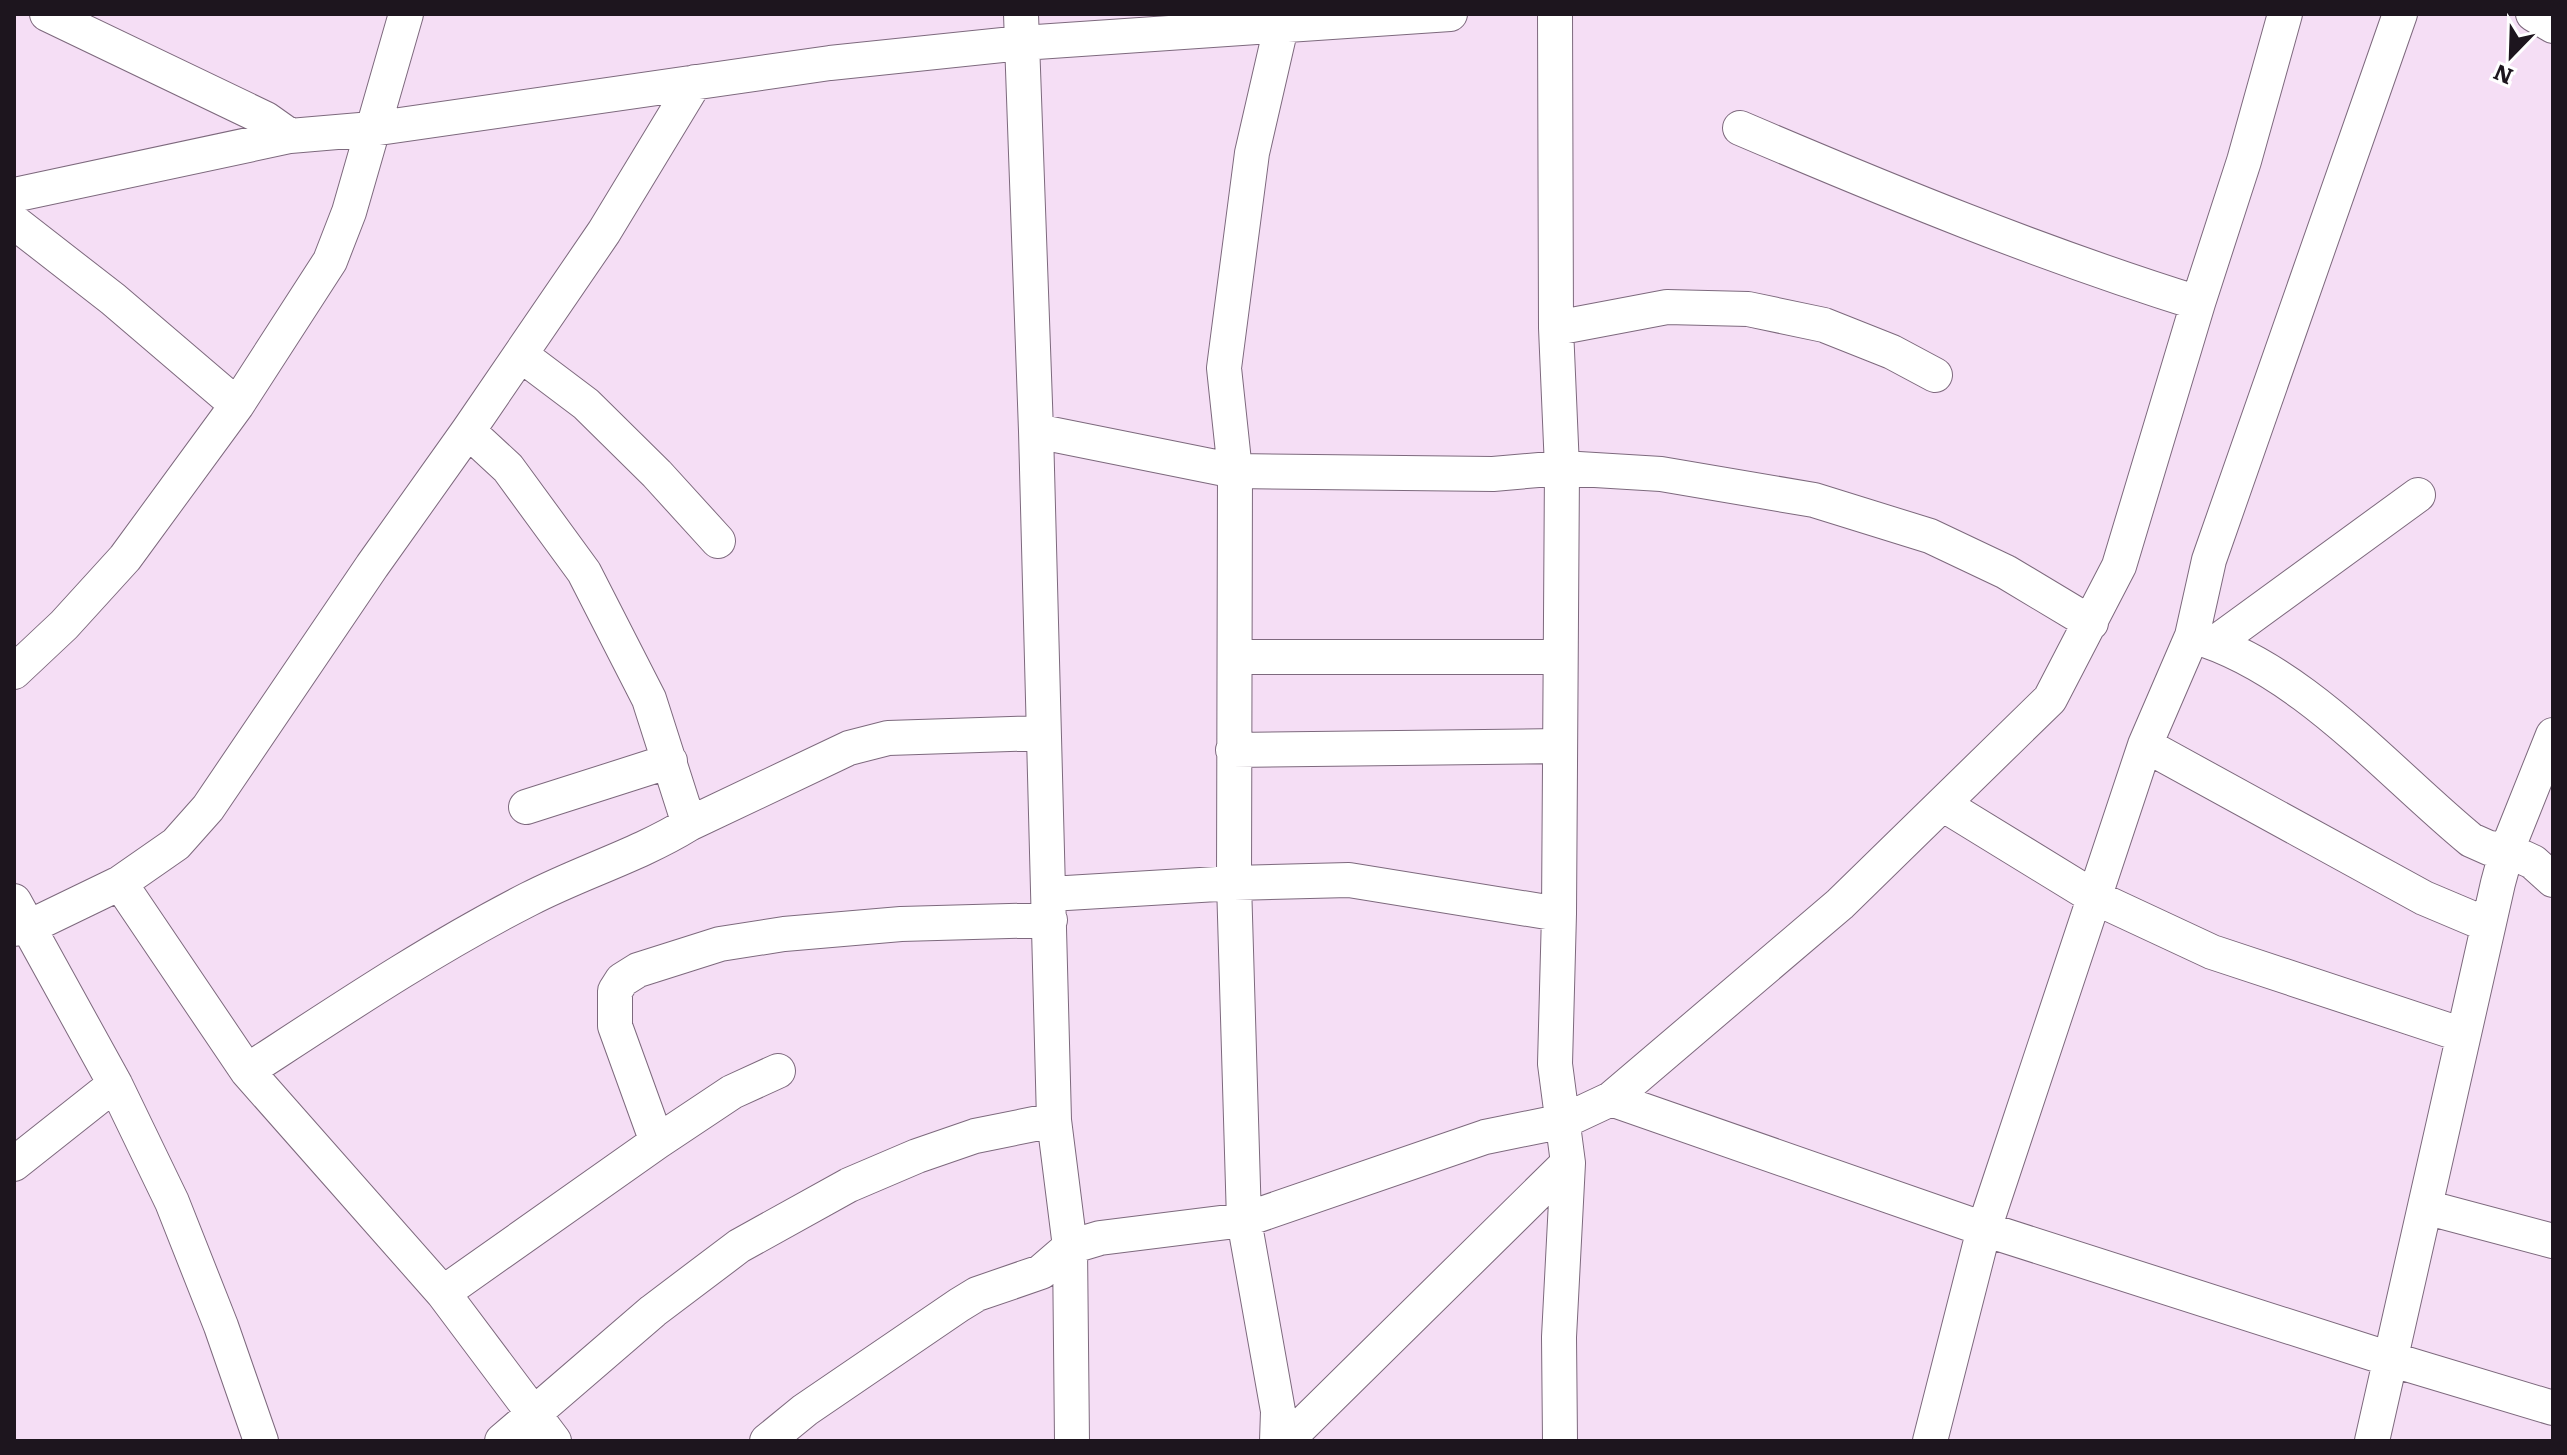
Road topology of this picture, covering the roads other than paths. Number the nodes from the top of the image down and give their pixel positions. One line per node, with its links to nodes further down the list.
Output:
1 (47, 14): 14 (street)
2 (406, 14): 13 (street)
3 (1450, 14): 9 (street)
4 (1555, 14): 18 (street)
5 (2285, 14): 17 (street)
6 (2400, 14): 29 (street)
7 (2533, 14): 8 (street)
8 (2553, 26)
9 (1281, 27): 10 (street); 25 (street)
10 (1022, 28): 11 (street); 23 (street)
11 (695, 82): 13 (street); 19 (street)
12 (1740, 128): 17 (street)
13 (372, 129): 14 (street); 21 (street)
14 (290, 136): 15 (street)
15 (14, 195)
16 (14, 222): 21 (street)
17 (2198, 303): 28 (street)
18 (1556, 328): 20 (street); 24 (street)
19 (521, 355): 22 (street); 27 (street)
20 (1935, 375)
21 (237, 405): 32 (street)
22 (468, 431): 38 (street); 44 (street)
23 (1036, 431): 25 (street); 33 (street)
24 (1562, 468): 25 (street); 28 (street); 31 (street)
25 (1235, 471): 30 (street)
26 (2418, 495): 29 (street)
27 (718, 541)
28 (2091, 623): 39 (street)
29 (2204, 640): 35 (street); 42 (street)
30 (1236, 657): 31 (street); 37 (street)
31 (1559, 657): 36 (street)
32 (14, 672)
33 (1043, 733): 41 (street); 47 (street)
34 (2553, 735): 42 (street)
35 (2145, 745): 46 (street); 50 (street)
36 (1560, 746): 37 (street); 48 (street)
37 (1233, 750): 45 (street)
38 (670, 761): 40 (street); 41 (street)
39 (1944, 805): 46 (street); 55 (street)
40 (526, 807)
41 (689, 824): 52 (street)
42 (2507, 850): 43 (street); 50 (street)
43 (2553, 880)
44 (120, 883): 49 (street); 52 (street)
45 (1234, 883): 47 (street); 48 (street); 62 (street)
46 (2094, 897): 51 (street); 63 (street)
47 (1050, 907): 56 (street); 58 (street)
48 (1559, 914): 57 (street)
49 (19, 919): 54 (street)
50 (2488, 925): 51 (street)
51 (2463, 1035): 61 (street)
52 (247, 1071): 66 (street)
53 (778, 1071): 58 (street)
54 (115, 1084): 60 (street); 70 (street)
55 (1611, 1099): 57 (street); 63 (street)
56 (1054, 1120): 65 (street); 69 (street)
57 (1564, 1121): 59 (street); 62 (street)
58 (657, 1142): 66 (street)
59 (1568, 1163): 76 (street); 77 (street)
60 (14, 1164)
61 (2425, 1207): 64 (street); 67 (street)
62 (1244, 1220): 65 (street); 75 (street)
63 (1984, 1229): 67 (street); 78 (street)
64 (2553, 1241)
65 (1070, 1247): 73 (street); 74 (street)
66 (443, 1293): 69 (street)
67 (2390, 1359): 68 (street); 79 (street)
68 (2553, 1408)
69 (534, 1413): 71 (street); 72 (street)
70 (261, 1441)
71 (502, 1441)
72 (554, 1441)
73 (767, 1441)
74 (1072, 1441)
75 (1277, 1441)
76 (1286, 1441)
77 (1560, 1441)
78 (1930, 1441)
79 (2372, 1441)

